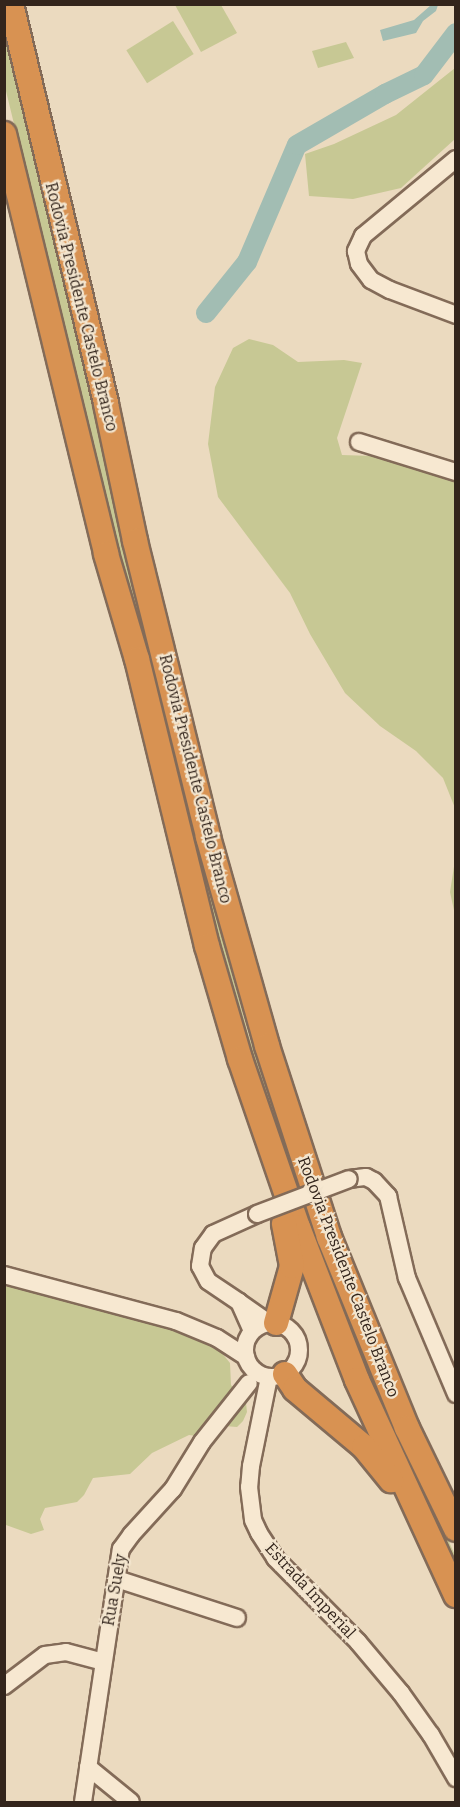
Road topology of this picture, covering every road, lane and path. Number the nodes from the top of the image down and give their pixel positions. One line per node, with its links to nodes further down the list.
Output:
1 (11, 4): 17 (highway, Rodovia Presidente Castelo Branco)
2 (4, 134): 5 (highway, Rodovia Presidente Castelo Branco)
3 (4, 159): 5 (highway)
4 (456, 159): 6 (street)
5 (17, 188): 9 (highway, Rodovia Presidente Castelo Branco)
6 (456, 315)
7 (359, 442): 8 (street)
8 (456, 472)
9 (240, 1059): 12 (highway); 21 (highway, Rodovia Presidente Castelo Branco)
10 (4, 1275): 14 (street)
11 (239, 1302): 12 (street); 13 (street); 16 (street, bridge)
12 (273, 1323): 13 (street); 15 (street)
13 (251, 1332): 14 (street); 15 (street)
14 (217, 1338): 15 (street)
15 (260, 1372): 20 (street, Rua Suely); 22 (highway); 27 (street, Estrada Imperial)
16 (456, 1394)
17 (434, 1485): 18 (highway); 19 (highway, Rodovia Presidente Castelo Branco)
18 (456, 1508)
19 (456, 1530)
20 (117, 1579): 23 (street); 24 (street, Rua Suely)
21 (456, 1595)
22 (456, 1603)
23 (237, 1618)
24 (103, 1662): 25 (street); 26 (street, Rua Suely)
25 (4, 1686)
26 (88, 1767): 28 (street, Rua Suely); 29 (street)
27 (456, 1778)
28 (83, 1803)
29 (131, 1803)

